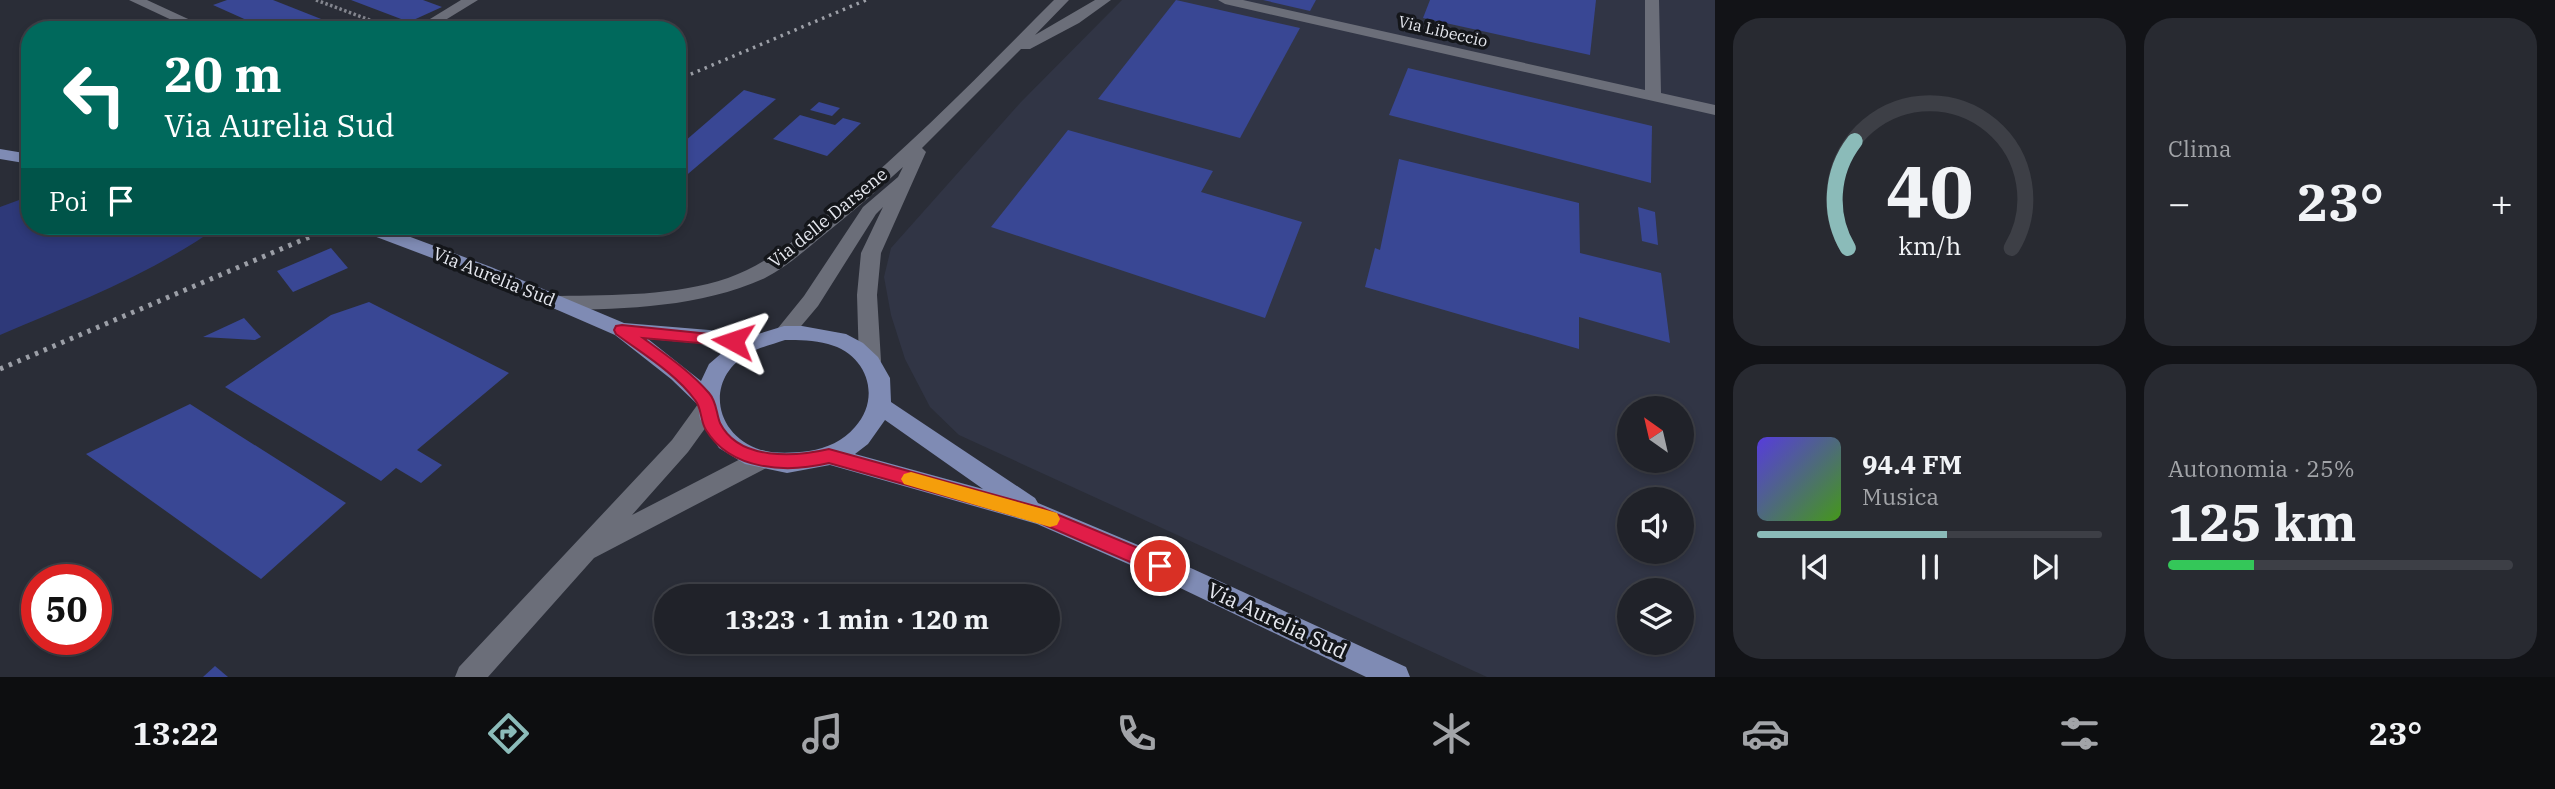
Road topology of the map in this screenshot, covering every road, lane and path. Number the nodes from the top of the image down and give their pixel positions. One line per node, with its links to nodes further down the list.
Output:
1 (136, 0): 8 (street)
2 (316, 0): 9 (path)
3 (471, 0): 10 (street)
4 (1062, 0): 11 (street, Via delle Darsene)
5 (1104, 0): 11 (street)
6 (1225, 0): 12 (street, Via Libeccio)
7 (1652, 0): 12 (street)
8 (184, 21)
9 (371, 21)
10 (435, 21)
11 (1005, 57): 14 (street, Via delle Darsene)
12 (1653, 96): 13 (street, Via Libeccio)
13 (1715, 110)
14 (924, 140): 17 (street, Via delle Darsene); 19 (street, Via delle Darsene)
15 (0, 154): 16 (main road)
16 (21, 158)
17 (904, 178): 21 (street, Via delle Darsene); 23 (street, Via delle Darsene)
18 (388, 235): 19 (main road, Via Aurelia Sud)
19 (559, 303): 20 (main road, Via Aurelia Sud)
20 (622, 330): 22 (main road, Via Aurelia Sud); 24 (main road, Via Aurelia Sud)
21 (784, 333): 22 (main road, Via Aurelia Sud); 23 (main road, Via Aurelia Sud)
22 (755, 340): 24 (main road, Via Aurelia Sud)
23 (870, 361): 25 (main road)
24 (706, 405): 27 (main road, Via Aurelia Sud); 29 (street)
25 (881, 406): 26 (main road, Via Aurelia Sud); 28 (main road, Via Aurelia Sud)
26 (829, 456): 27 (main road, Via Aurelia Sud); 28 (main road, Via Aurelia Sud)
27 (762, 459): 29 (street)
28 (1042, 516): 31 (main road, Via Aurelia Sud)
29 (580, 554): 30 (street)
30 (469, 677)
31 (1396, 677)

